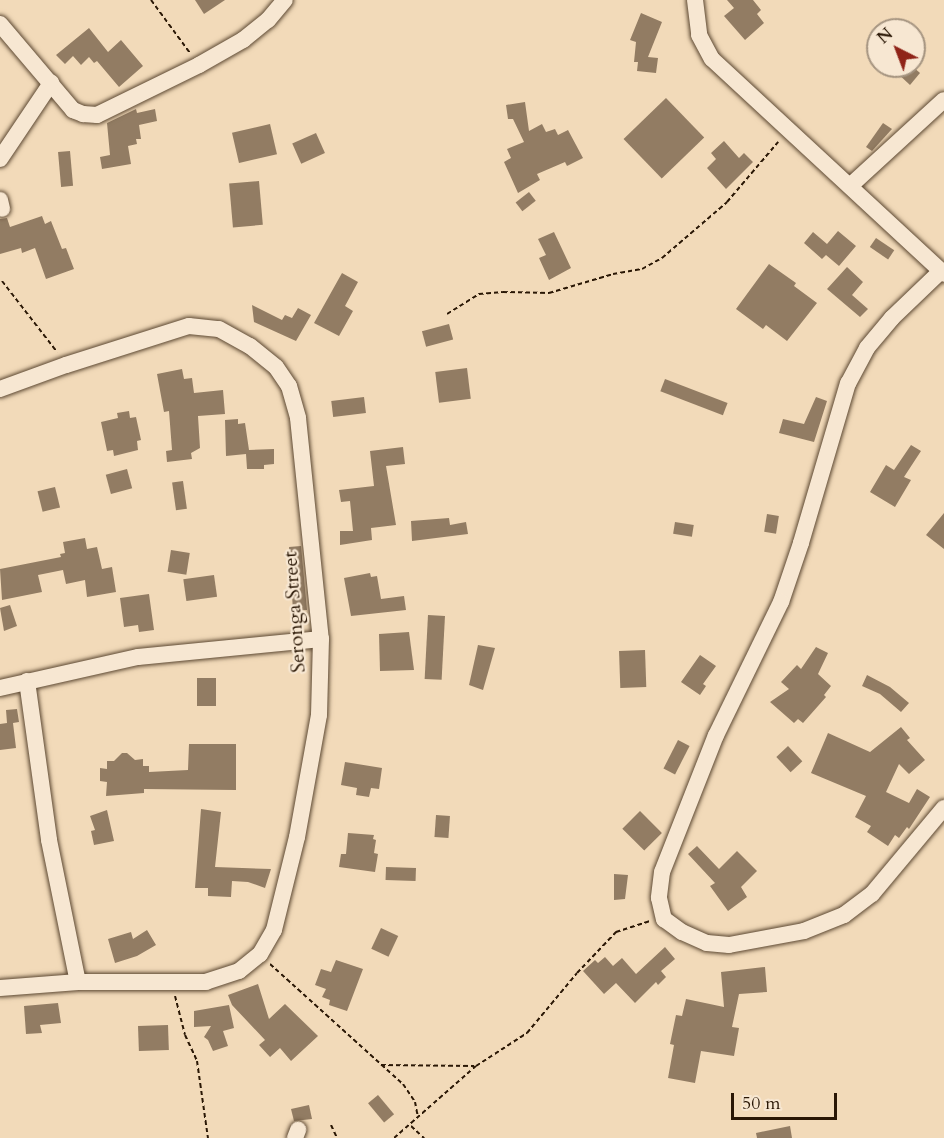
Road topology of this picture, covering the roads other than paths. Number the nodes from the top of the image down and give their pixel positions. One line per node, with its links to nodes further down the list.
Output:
1 (285, 0): 4 (street)
2 (695, 0): 7 (street)
3 (0, 24): 4 (street)
4 (51, 83): 6 (street)
5 (944, 100): 7 (street)
6 (0, 159)
7 (850, 186): 8 (street)
8 (942, 273): 13 (street)
9 (0, 389): 10 (street, Seronga Street)
10 (321, 639): 11 (street); 14 (street, Seronga Street)
11 (27, 681): 12 (street); 14 (street)
12 (0, 688)
13 (944, 808)
14 (78, 982): 15 (street, Seronga Street)
15 (0, 988)

